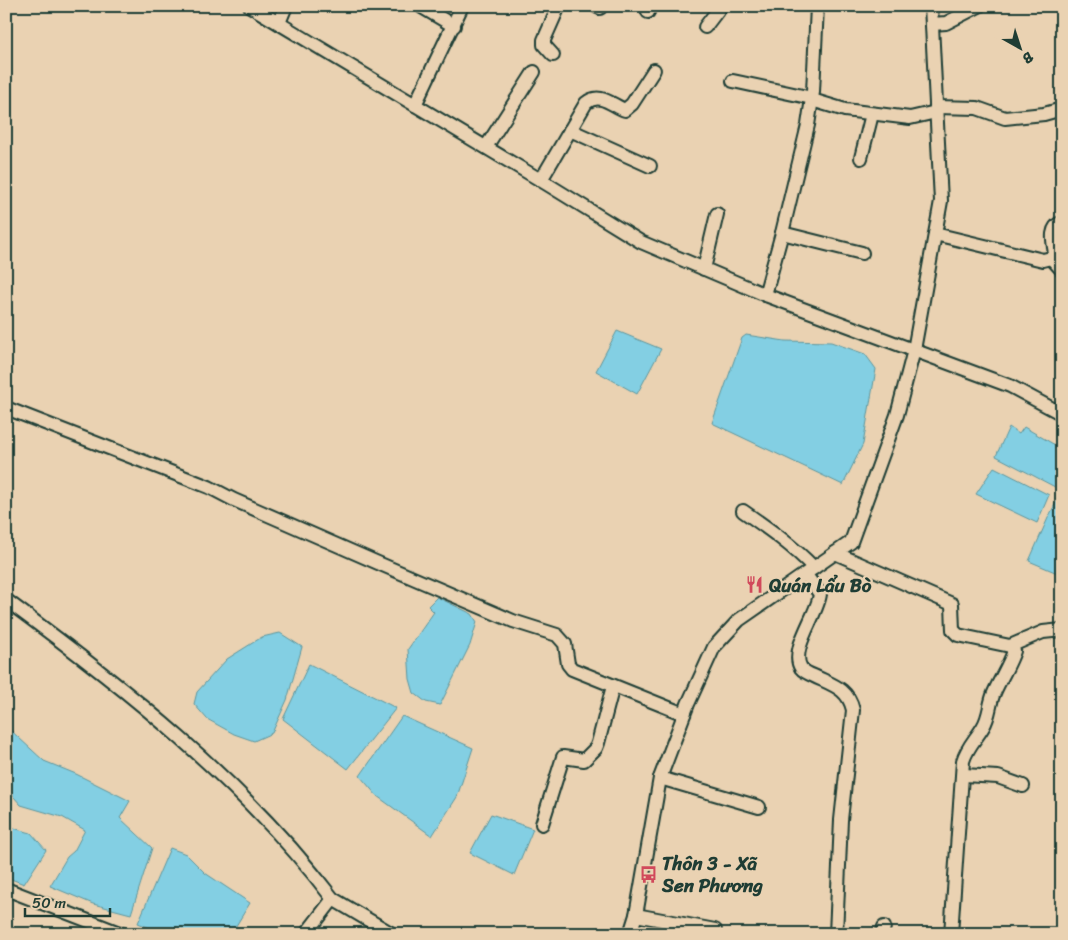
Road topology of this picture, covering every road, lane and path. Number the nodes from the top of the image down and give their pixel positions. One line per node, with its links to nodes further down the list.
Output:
1 (250, 6): 10 (street)
2 (286, 6): 10 (street)
3 (422, 6): 12 (street)
4 (462, 6): 12 (street)
5 (559, 6): 14 (street)
6 (720, 6): 13 (street)
7 (817, 6): 18 (street)
8 (931, 6): 11 (street)
9 (979, 6): 11 (street)
10 (279, 24): 19 (street)
11 (932, 24): 20 (street)
12 (454, 26): 19 (street)
13 (705, 28)
14 (553, 55)
15 (654, 70): 23 (street)
16 (534, 72): 24 (street)
17 (733, 81): 18 (street)
18 (812, 99): 22 (street); 30 (street)
19 (415, 105): 24 (street)
20 (936, 109): 21 (street); 22 (street); 31 (street)
21 (1062, 109)
22 (872, 114): 25 (street)
23 (570, 130): 26 (street); 27 (street)
24 (486, 147): 27 (street)
25 (861, 158)
26 (650, 166)
27 (540, 180): 34 (street)
28 (717, 214): 34 (street)
29 (1062, 222): 33 (street)
30 (782, 233): 32 (street); 36 (street)
31 (935, 234): 33 (street); 37 (street)
32 (862, 254)
33 (1051, 258): 35 (street)
34 (704, 269): 36 (street)
35 (1062, 270)
36 (765, 294): 37 (street)
37 (914, 350): 39 (street); 41 (street)
38 (6, 408): 46 (street)
39 (1062, 414)
40 (743, 511): 42 (street)
41 (835, 553): 42 (street); 45 (street)
42 (810, 571): 47 (street); 61 (street)
43 (6, 600): 54 (street)
44 (1062, 630): 45 (street)
45 (1010, 646): 48 (street)
46 (613, 686): 47 (street); 52 (street)
47 (684, 714): 49 (street)
48 (964, 775): 50 (street); 62 (street)
49 (660, 778): 51 (street); 55 (street)
50 (1023, 786)
51 (759, 807)
52 (542, 824)
53 (6, 889): 57 (street)
54 (333, 899): 58 (street); 59 (street)
55 (636, 915): 56 (street); 60 (street)
56 (714, 930)
57 (122, 934)
58 (306, 934)
59 (392, 934)
60 (630, 934)
61 (836, 934)
62 (951, 934)

